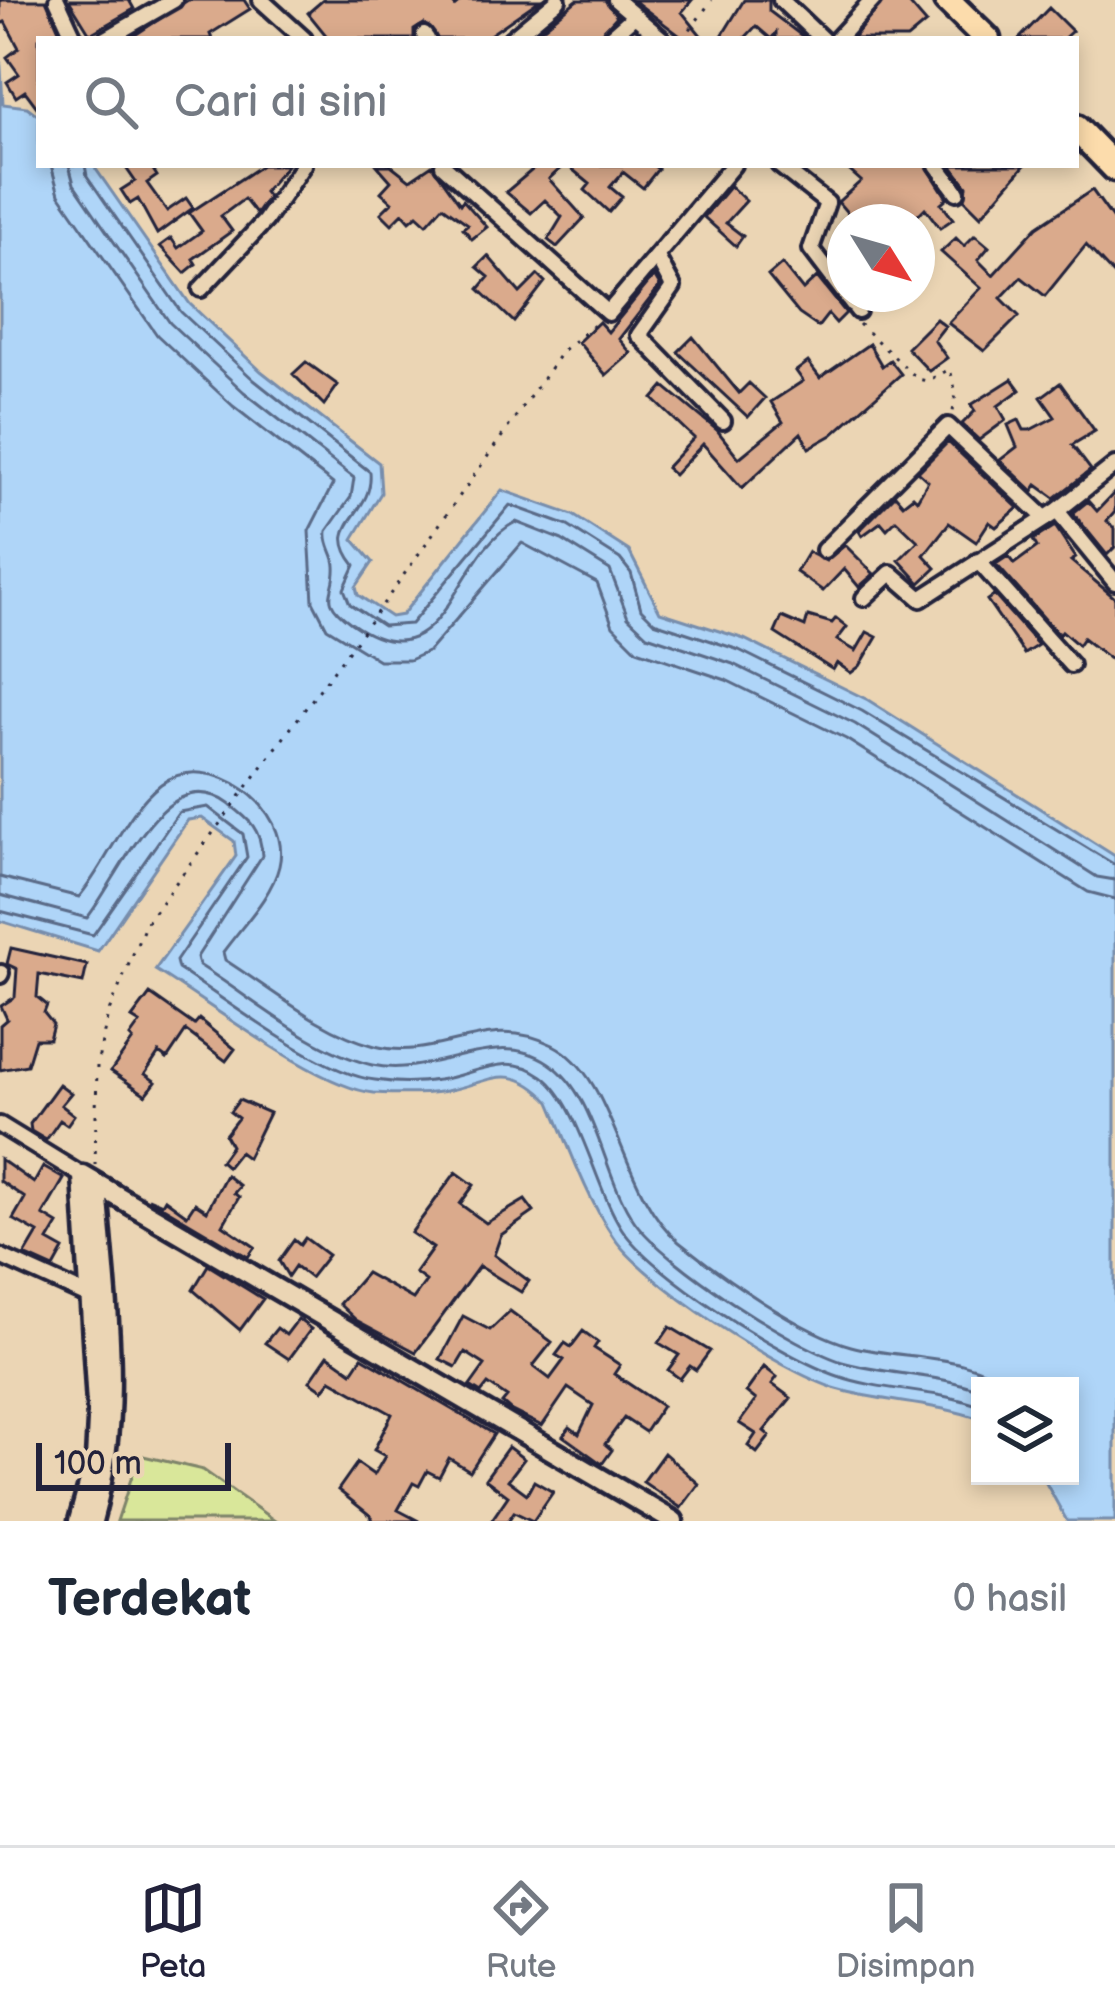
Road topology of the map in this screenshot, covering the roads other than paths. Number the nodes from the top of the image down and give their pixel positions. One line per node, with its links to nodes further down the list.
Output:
1 (57, 0): 12 (street)
2 (174, 0): 13 (street)
3 (261, 0): 14 (street)
4 (558, 0): 10 (street)
5 (616, 0): 11 (street)
6 (781, 0): 18 (street)
7 (873, 0): 19 (street)
8 (928, 0): 20 (highway)
9 (947, 0): 21 (highway)
10 (538, 6): 15 (street)
11 (632, 18): 16 (street); 17 (street)
12 (74, 36)
13 (111, 36)
14 (301, 36)
15 (513, 36)
16 (611, 36)
17 (658, 36)
18 (819, 36)
19 (840, 36)
20 (965, 36)
21 (984, 36)
22 (1079, 131): 29 (highway)
23 (1079, 149): 30 (highway)
24 (301, 168): 34 (street)
25 (446, 168): 32 (street)
26 (731, 168): 32 (street)
27 (783, 168): 33 (street)
28 (939, 168): 31 (street)
29 (1115, 168)
30 (1115, 185)
31 (957, 192)
32 (658, 259): 35 (street)
33 (827, 269)
34 (201, 289)
35 (723, 421)
36 (1114, 467): 37 (street)
37 (1050, 514): 38 (street); 39 (street); 40 (street)
38 (824, 550)
39 (978, 561): 41 (street); 42 (street)
40 (1115, 582)
41 (864, 598)
42 (1071, 665)
43 (0, 1125): 44 (street)
44 (90, 1180): 46 (street); 47 (street); 49 (street)
45 (0, 1256): 46 (street)
46 (88, 1296): 48 (street)
47 (669, 1520)
48 (79, 1521)
49 (92, 1521)

